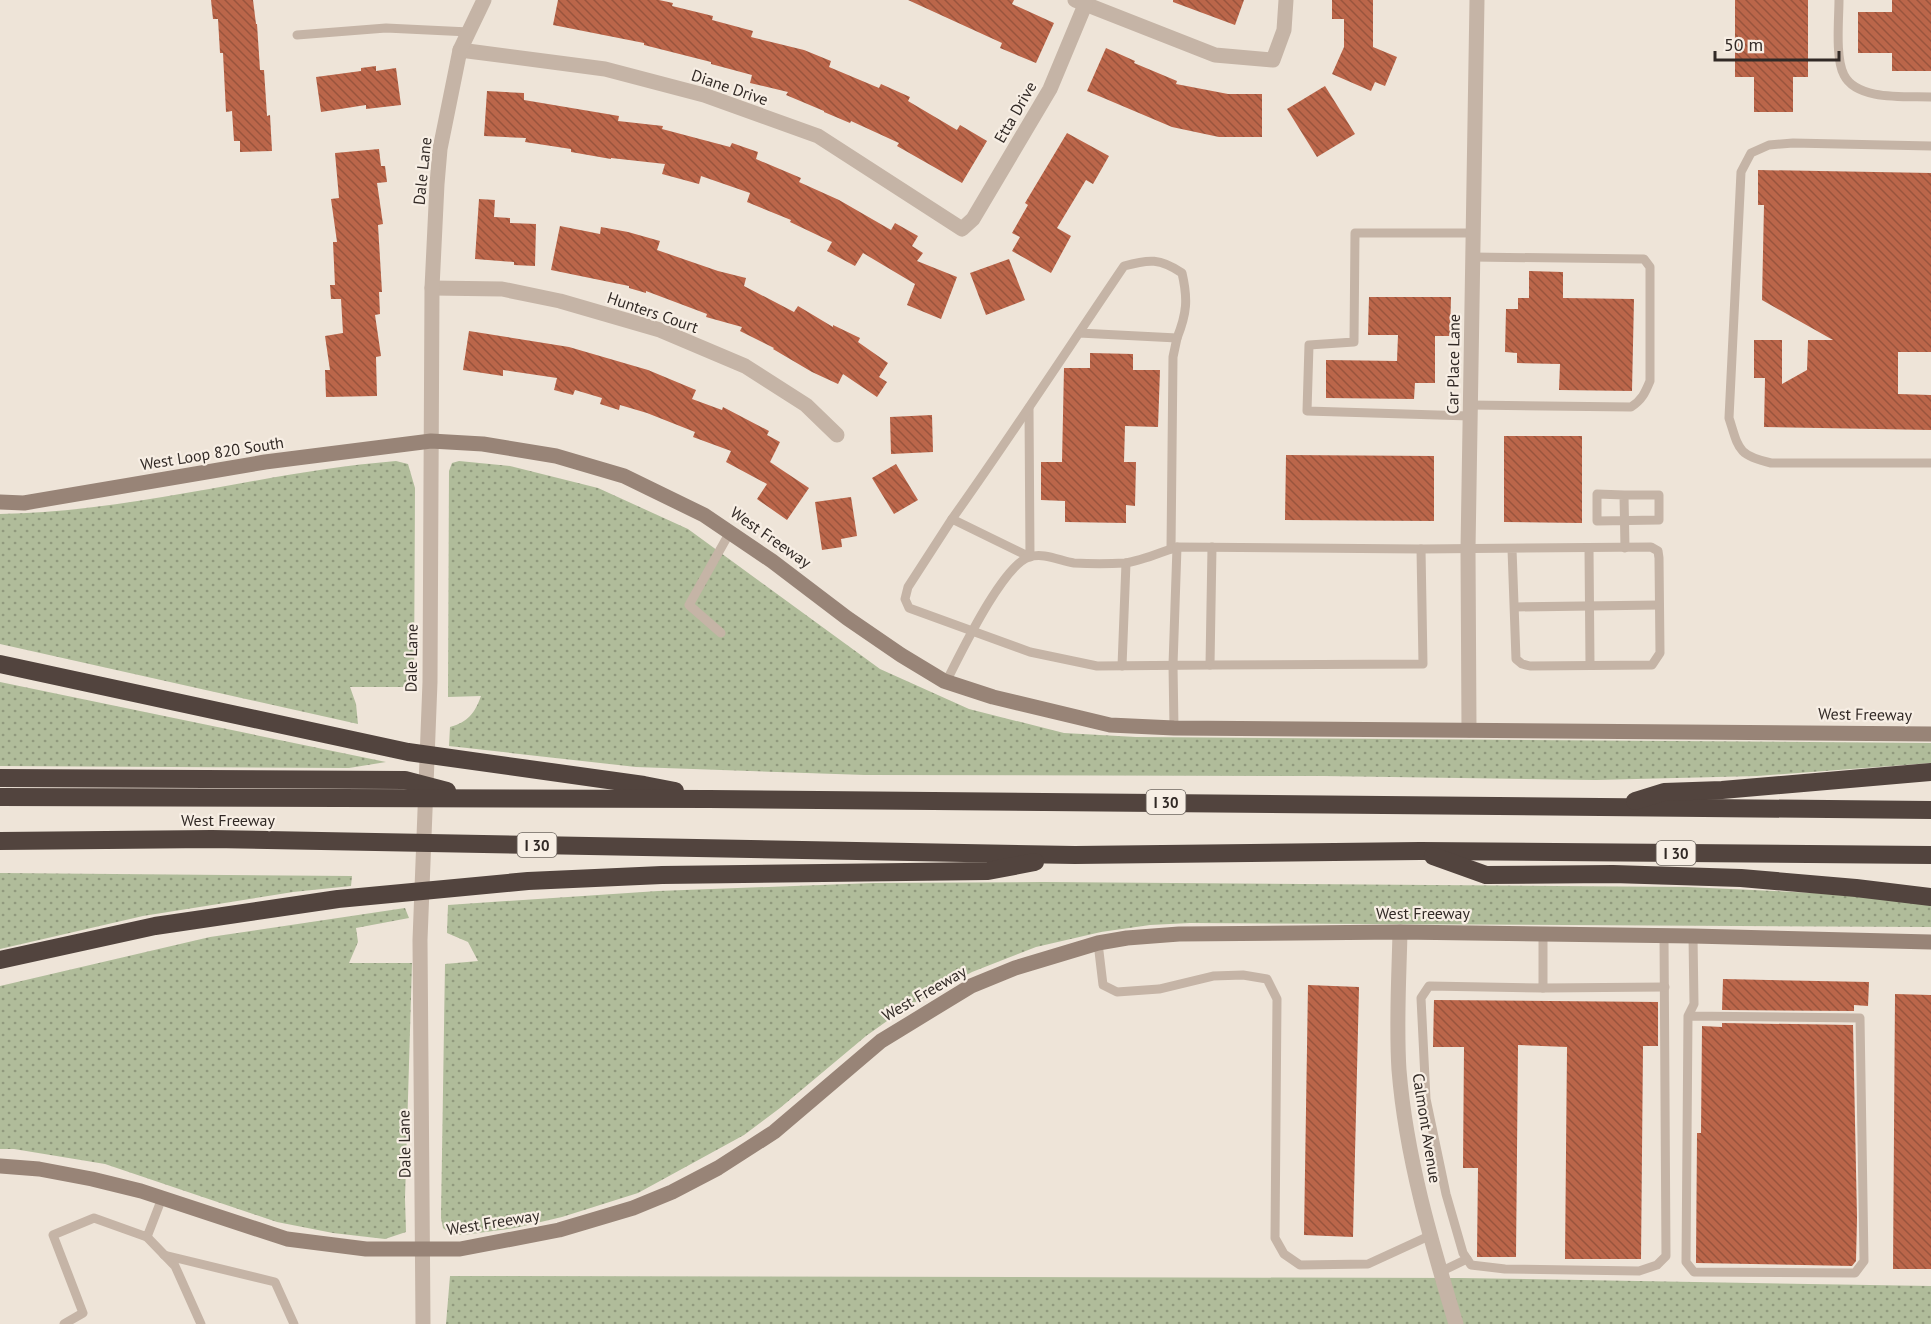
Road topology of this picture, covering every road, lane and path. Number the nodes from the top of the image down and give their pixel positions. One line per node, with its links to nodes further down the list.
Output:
1 (484, 0): 6 (street, Dale Lane)
2 (1286, 0): 5 (street)
3 (1477, 0): 12 (street, Car Place Lane)
4 (1839, 0): 9 (lane)
5 (1080, 2): 11 (street, Etta Drive)
6 (469, 32): 7 (lane); 8 (street, Dale Lane)
7 (297, 35)
8 (460, 50): 11 (street, Diane Drive); 14 (street, Dale Lane)
9 (1931, 97)
10 (1931, 146): 21 (lane)
11 (962, 229)
12 (1473, 233): 13 (street, Car Place Lane); 18 (lane)
13 (1472, 257): 18 (street, Car Place Lane); 18 (lane)
14 (432, 288): 19 (street, Hunters Court); 20 (street, Dale Lane)
15 (1079, 333): 16 (lane); 16 (lane); 17 (lane)
16 (1177, 338): 28 (lane)
17 (1029, 408): 24 (lane); 34 (lane)
18 (1470, 410): 32 (street, Car Place Lane)
19 (837, 435)
20 (431, 441): 23 (main road, West Loop 820 South); 26 (main road, West Freeway); 76 (street, Dale Lane)
21 (1931, 463)
22 (1624, 495): 25 (lane); 25 (lane); 25 (lane)
23 (0, 502)
24 (952, 519): 34 (lane); 39 (lane)
25 (1624, 521): 30 (lane)
26 (730, 532): 40 (lane); 46 (main road, West Freeway)
27 (1212, 547): 28 (lane); 31 (lane); 43 (lane)
28 (1174, 548): 35 (lane); 42 (lane)
29 (1589, 548): 30 (lane); 33 (lane); 37 (lane)
30 (1625, 548): 36 (lane)
31 (1421, 549): 32 (lane); 43 (lane)
32 (1468, 549): 33 (lane); 48 (street, Car Place Lane)
33 (1512, 549): 38 (lane)
34 (1030, 557): 35 (lane); 39 (lane)
35 (1126, 562): 45 (lane)
36 (1659, 605): 37 (lane); 44 (lane)
37 (1590, 607): 38 (lane); 44 (lane)
38 (1515, 608): 44 (lane)
39 (972, 631): 45 (lane); 46 (lane)
40 (721, 633)
41 (0, 664): 54 (highway)
42 (1173, 664): 43 (lane); 45 (lane); 47 (lane)
43 (1210, 665)
44 (1590, 665)
45 (1122, 666)
46 (946, 682): 47 (main road, West Freeway)
47 (1174, 729): 48 (main road, West Freeway)
48 (1469, 730): 49 (main road, West Freeway)
49 (1931, 734)
50 (1931, 772): 55 (highway)
51 (0, 778): 53 (highway)
52 (0, 797): 53 (highway, West Freeway / I 30)
53 (475, 798): 54 (highway, West Freeway / I 30)
54 (709, 799): 55 (highway, West Freeway / I 30)
55 (1622, 806): 56 (highway, West Freeway / I 30)
56 (1931, 810)
57 (0, 842): 59 (highway, West Freeway / I 30)
58 (1420, 851): 59 (highway, West Freeway / I 30); 60 (highway, West Freeway / I 30); 61 (highway)
59 (1075, 855): 68 (highway)
60 (1931, 855)
61 (1931, 897)
62 (1400, 932): 63 (main road, West Freeway); 67 (main road, West Freeway); 74 (street, Calmont Avenue)
63 (1544, 934): 64 (main road, West Freeway); 70 (lane)
64 (1664, 935): 65 (main road, West Freeway); 69 (lane)
65 (1693, 936): 66 (main road, West Freeway); 71 (lane)
66 (1931, 942)
67 (1098, 943): 74 (lane); 76 (main road, West Freeway)
68 (0, 960)
69 (1665, 987): 70 (lane); 78 (lane)
70 (1544, 988): 78 (lane)
71 (1688, 1016): 71 (lane)
72 (0, 1166): 73 (main road, West Freeway)
73 (162, 1198): 75 (lane); 76 (main road, West Freeway)
74 (1429, 1236): 79 (street, Calmont Avenue)
75 (147, 1237): 77 (lane); 80 (lane)
76 (423, 1250): 83 (street, Dale Lane)
77 (164, 1255): 81 (lane); 82 (lane)
78 (1467, 1259): 79 (lane)
79 (1440, 1272): 84 (street, Calmont Avenue)
80 (64, 1324)
81 (201, 1324)
82 (294, 1324)
83 (423, 1324)
84 (1456, 1324)

